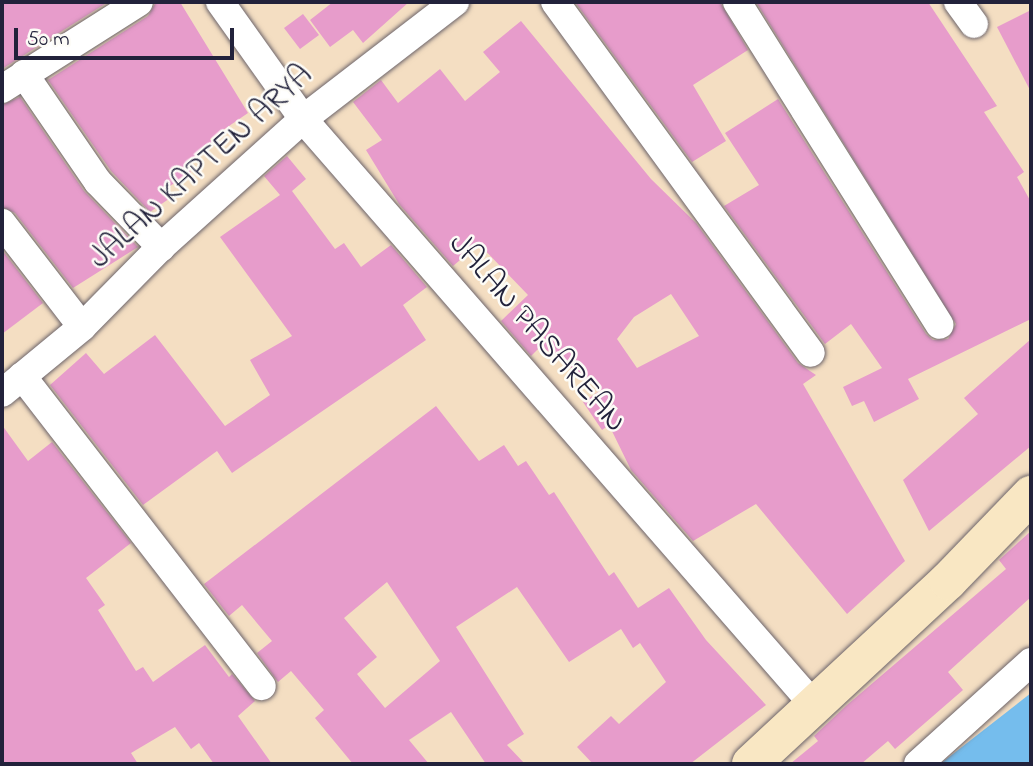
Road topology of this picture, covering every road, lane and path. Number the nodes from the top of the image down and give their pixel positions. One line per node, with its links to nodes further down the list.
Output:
1 (139, 2): 6 (street)
2 (220, 2): 7 (street, JALAN PASAREAN)
3 (455, 2): 7 (street, JALAN KAPTEN ARYA)
4 (555, 2): 12 (street)
5 (737, 2): 10 (street)
6 (13, 81): 9 (street)
7 (303, 119): 9 (street, JALAN KAPTEN ARYA); 17 (street, JALAN PASAREAN)
8 (2, 223): 11 (street)
9 (161, 247): 11 (street, JALAN KAPTEN ARYA)
10 (940, 325)
11 (82, 327): 13 (street, JALAN KAPTEN ARYA)
12 (811, 353)
13 (12, 384): 16 (street)
14 (1031, 495): 17 (main road)
15 (1031, 663): 19 (street)
16 (262, 686)
17 (812, 703): 18 (main road)
18 (751, 764)
19 (918, 764)

